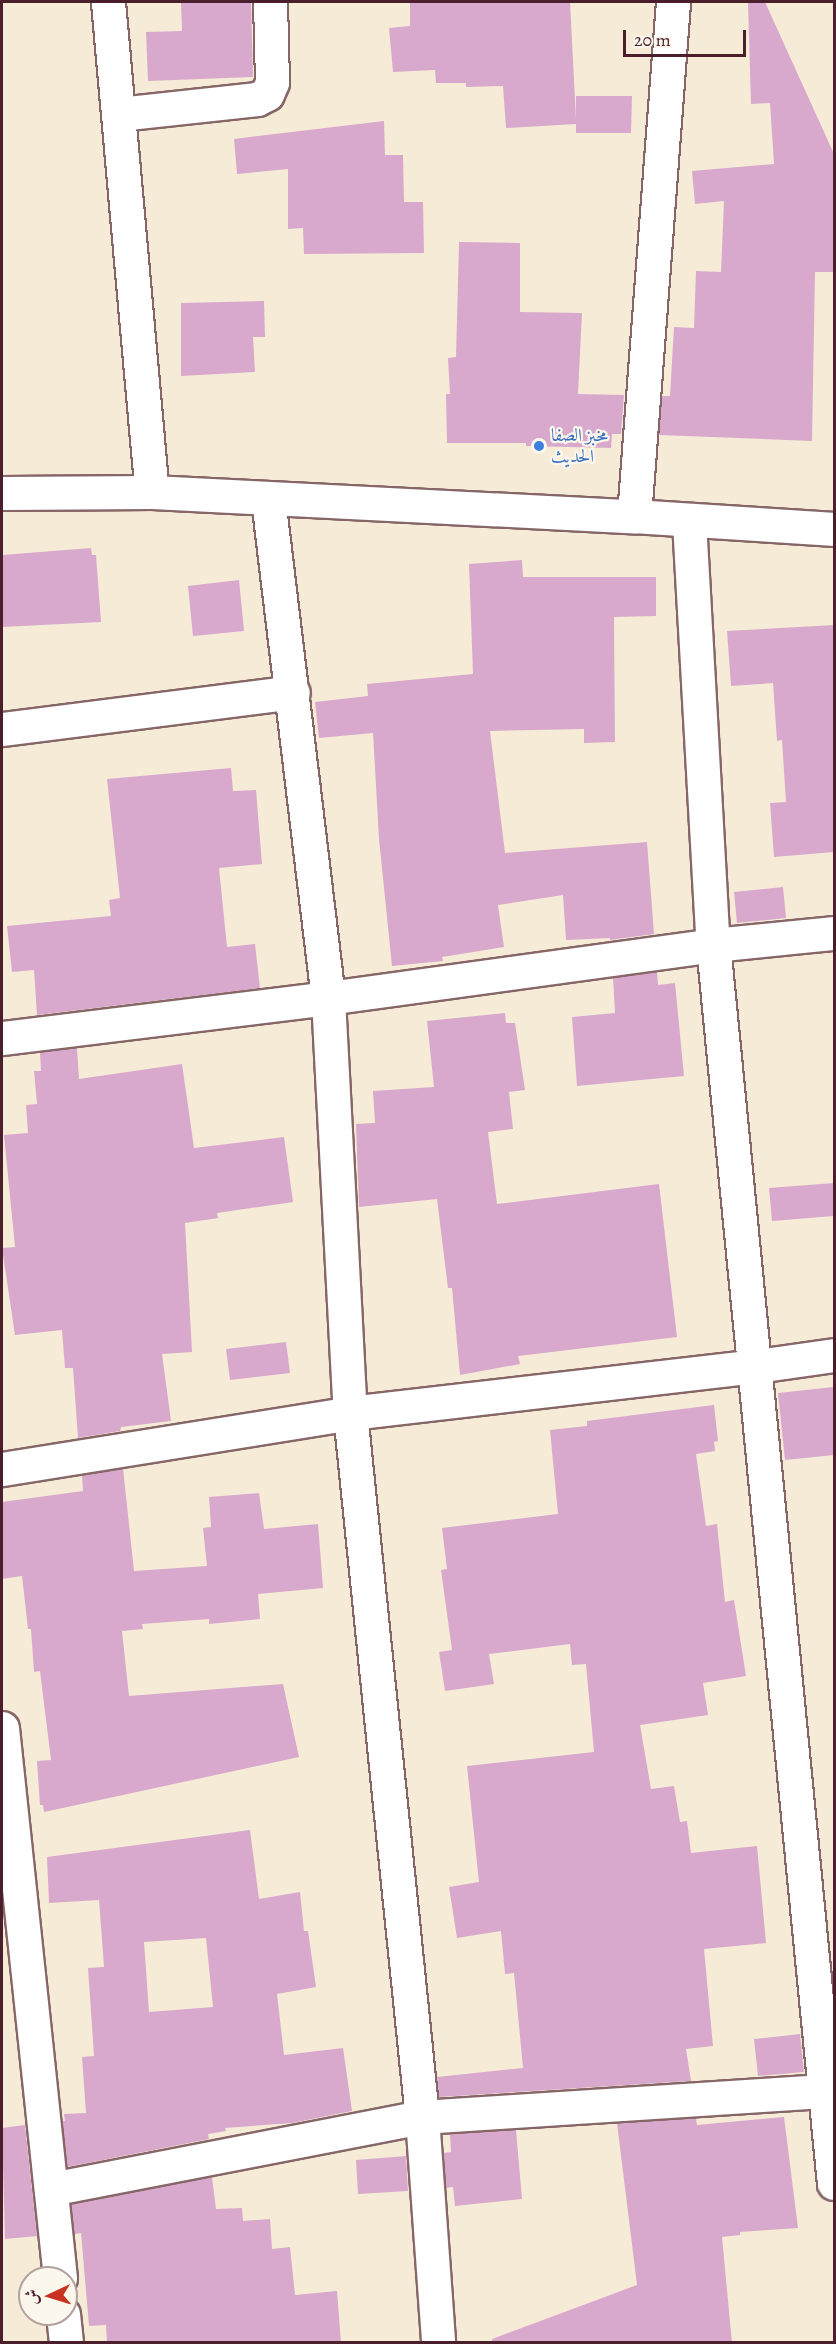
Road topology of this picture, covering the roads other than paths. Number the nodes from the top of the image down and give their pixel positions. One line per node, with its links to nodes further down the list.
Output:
1 (108, 2): 4 (street)
2 (270, 2): 4 (street)
3 (673, 2): 8 (street)
4 (119, 114): 5 (street)
5 (152, 492): 6 (street); 7 (street)
6 (2, 493)
7 (268, 499): 8 (street); 11 (street)
8 (634, 516): 9 (street)
9 (689, 521): 10 (street); 14 (street)
10 (834, 529)
11 (293, 692): 12 (street); 15 (street)
12 (2, 729)
13 (834, 933): 14 (street)
14 (713, 945): 15 (street); 18 (street)
15 (328, 998): 16 (street); 19 (street)
16 (2, 1038)
17 (834, 1355): 18 (street)
18 (757, 1366): 19 (street); 23 (street)
19 (350, 1413): 20 (street); 24 (street)
20 (2, 1469)
21 (2, 1728): 22 (street)
22 (13, 1944): 26 (street)
23 (830, 2090): 24 (street); 25 (street)
24 (422, 2117): 26 (street); 30 (street)
25 (834, 2183)
26 (51, 2189): 27 (street)
27 (59, 2266)
28 (64, 2326): 29 (street)
29 (66, 2343)
30 (438, 2343)

